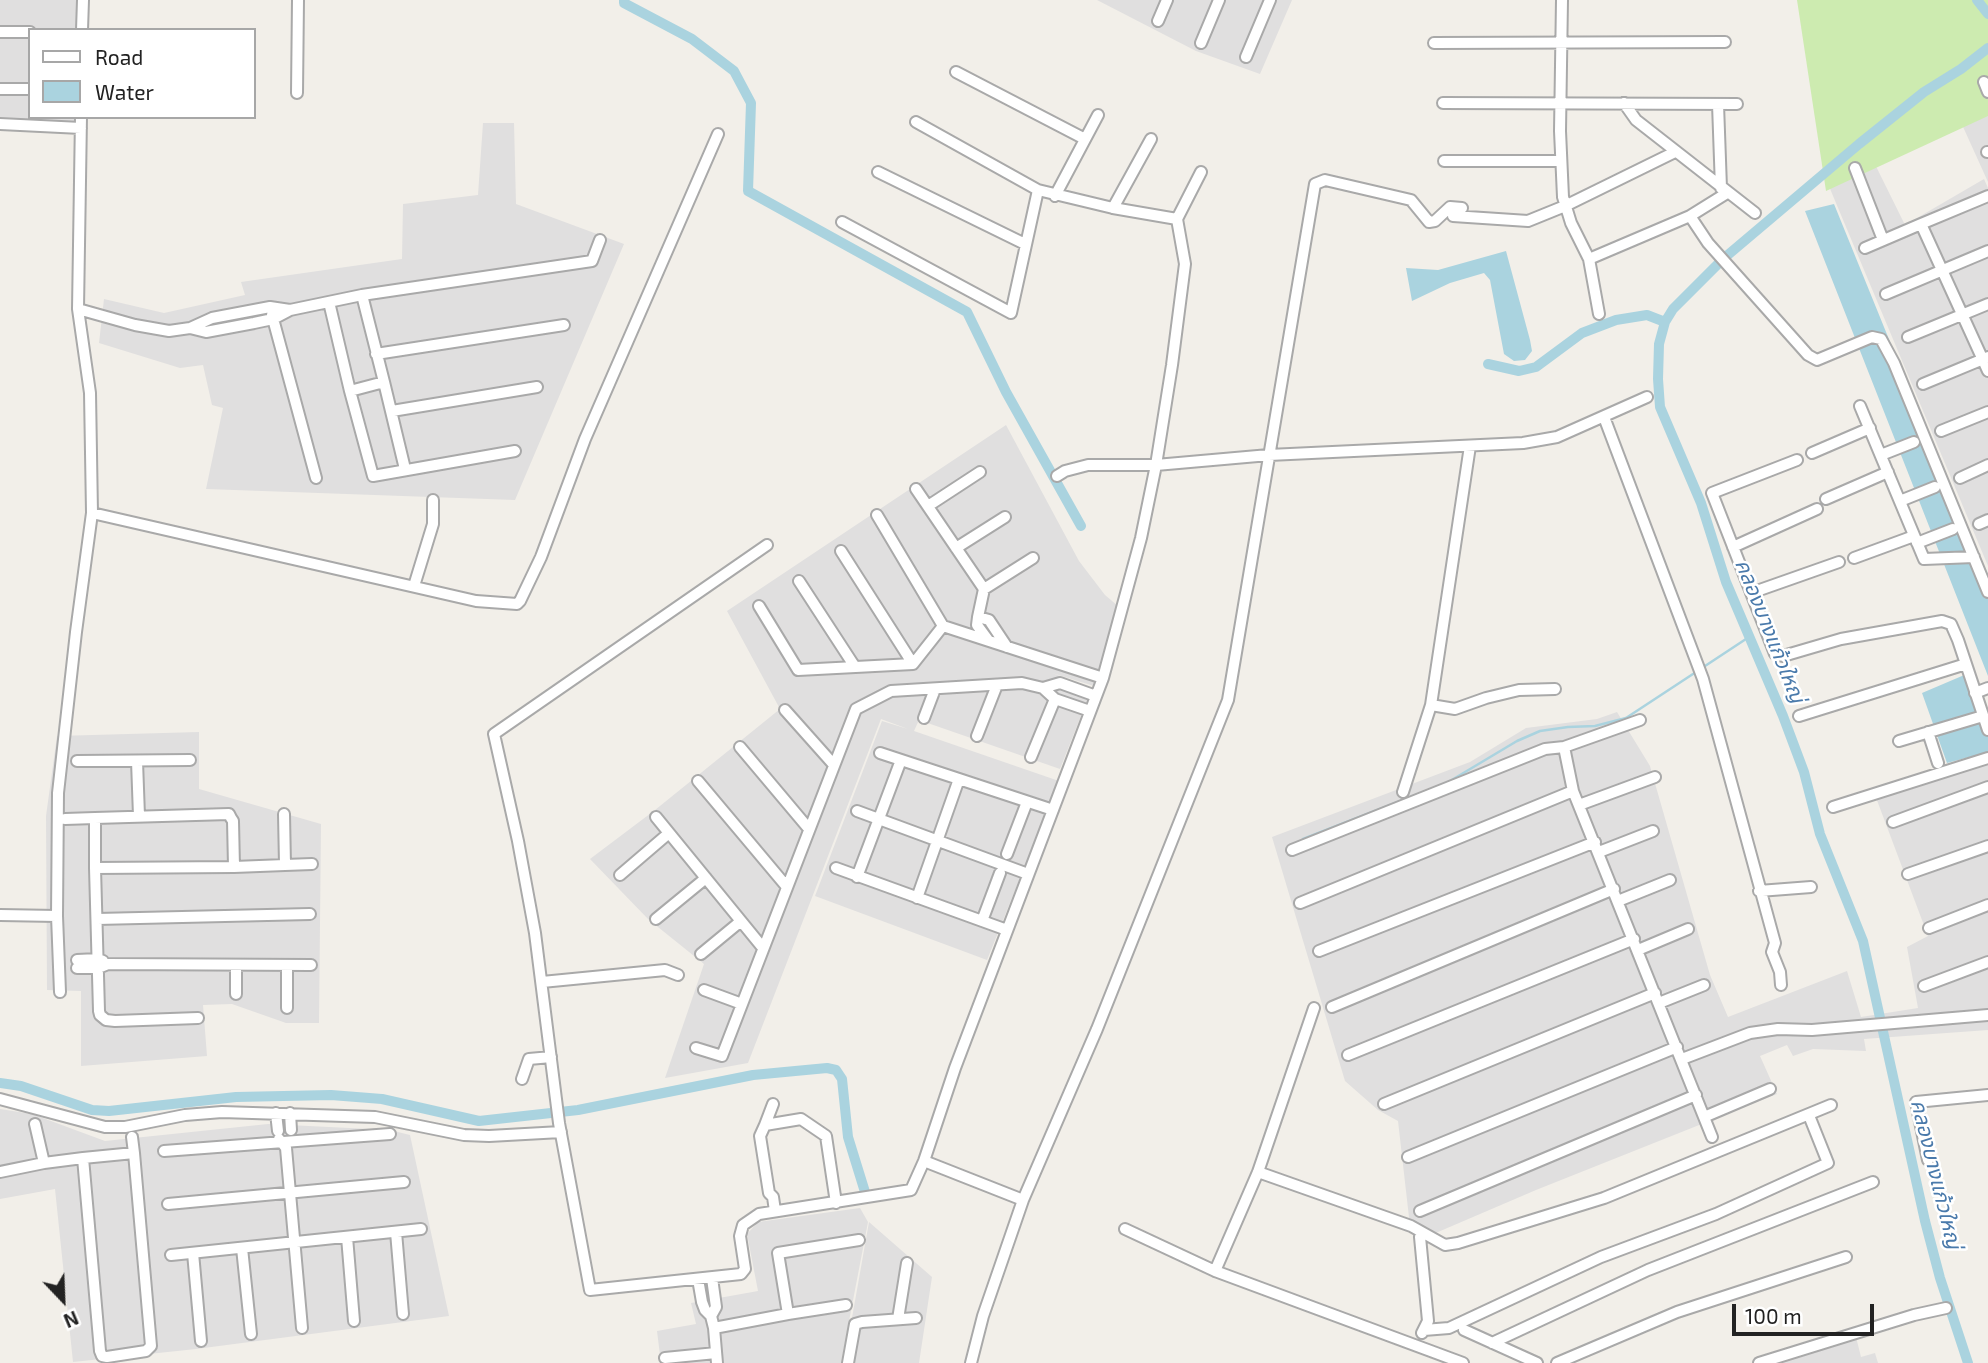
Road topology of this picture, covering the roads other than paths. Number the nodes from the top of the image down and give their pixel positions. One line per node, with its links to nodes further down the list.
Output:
1 (83, 0): 8 (street)
2 (298, 0): 19 (street)
3 (1167, 0): 7 (street)
4 (1219, 0): 12 (street)
5 (1270, 0): 15 (street)
6 (1563, 0): 14 (street)
7 (1158, 21)
8 (82, 28)
9 (0, 32): 10 (street)
10 (28, 32)
11 (1726, 42): 14 (street)
12 (1201, 43)
13 (1434, 43): 14 (street)
14 (1562, 43): 21 (street)
15 (1246, 57)
16 (956, 72): 30 (street)
17 (0, 89): 18 (street)
18 (28, 89)
19 (297, 93)
20 (1443, 103): 21 (street)
21 (1561, 103): 22 (street); 34 (street)
22 (1624, 103): 23 (street); 32 (street)
23 (1718, 104): 24 (street); 39 (street)
24 (1737, 104)
25 (1098, 115): 30 (street)
26 (81, 122): 28 (street); 63 (street)
27 (916, 122): 38 (street)
28 (0, 124)
29 (718, 134): 121 (street)
30 (1085, 139): 40 (street)
31 (1151, 139): 43 (street)
32 (1675, 152): 39 (street); 42 (street)
33 (1444, 161): 34 (street)
34 (1561, 161): 42 (street)
35 (1855, 168): 52 (street)
36 (878, 172): 53 (street)
37 (1201, 172): 48 (street)
38 (1038, 190): 40 (street); 53 (street)
39 (1724, 190): 45 (street); 47 (street)
40 (1055, 196): 43 (street)
41 (1988, 196): 50 (street)
42 (1565, 206): 46 (street); 56 (street)
43 (1113, 208): 48 (street)
44 (1462, 208): 89 (street)
45 (1755, 213)
46 (1453, 216)
47 (1690, 216): 56 (street); 116 (street)
48 (1177, 219): 92 (street)
49 (842, 222): 53 (street)
50 (1921, 224): 52 (street); 57 (street)
51 (600, 240): 59 (street)
52 (1883, 240): 54 (street)
53 (1025, 244)
54 (1865, 248)
55 (1988, 251): 57 (street)
56 (1589, 258): 65 (street)
57 (1942, 270): 58 (street); 66 (street)
58 (1886, 294)
59 (362, 295): 60 (street); 71 (street)
60 (329, 302): 64 (street); 77 (street)
61 (1988, 304): 66 (street)
62 (270, 307): 64 (street); 67 (street); 69 (street)
63 (78, 309): 69 (street); 107 (street)
64 (290, 310): 67 (street)
65 (1599, 314)
66 (1962, 314): 70 (street); 72 (street)
67 (273, 319): 69 (street); 98 (street)
68 (564, 325): 71 (street)
69 (190, 328)
70 (1908, 337)
71 (376, 354): 74 (street)
72 (1985, 358): 73 (street); 75 (street)
73 (1988, 370)
74 (384, 382): 77 (street); 80 (street)
75 (1923, 384)
76 (537, 387): 80 (street)
77 (349, 391): 94 (street)
78 (1647, 397): 82 (street)
79 (1860, 406): 83 (street)
80 (391, 411): 94 (street)
81 (1988, 412): 84 (street)
82 (1604, 417): 86 (street); 205 (street)
83 (1870, 428): 88 (street); 90 (street)
84 (1941, 431)
85 (1914, 442): 90 (street)
86 (1470, 446): 89 (street); 142 (street)
87 (515, 450): 94 (street)
88 (1812, 453)
89 (1269, 455): 92 (street); 282 (street)
90 (1881, 456): 96 (street)
91 (1797, 460): 113 (street)
92 (1156, 464): 97 (street); 133 (street)
93 (1988, 465): 99 (street)
94 (405, 469)
95 (980, 472): 105 (street)
96 (1888, 472): 102 (street); 104 (street)
97 (1057, 476)
98 (316, 478)
99 (1960, 478)
100 (1935, 487): 104 (street)
101 (916, 489): 105 (street)
102 (1826, 499)
103 (433, 500): 121 (street)
104 (1900, 501): 111 (street)
105 (928, 506): 114 (street)
106 (1817, 509): 113 (street)
107 (92, 513): 121 (street); 212 (street)
108 (877, 515): 127 (street)
109 (1005, 517): 114 (street)
110 (1953, 529): 111 (street)
111 (1916, 539): 116 (street); 118 (street)
112 (767, 545): 231 (street)
113 (1732, 547): 124 (street)
114 (956, 548): 122 (street)
115 (841, 551): 130 (street)
116 (1974, 557): 123 (street)
117 (1033, 558): 122 (street)
118 (1854, 558)
119 (1839, 562): 124 (street)
120 (799, 580): 132 (street)
121 (414, 586)
122 (984, 589): 126 (street)
123 (1988, 592)
124 (1751, 593): 131 (street)
125 (759, 606): 132 (street)
126 (978, 617): 128 (street); 129 (street)
127 (943, 626): 128 (street); 130 (street)
128 (988, 640): 129 (street)
129 (1007, 647): 133 (street)
130 (913, 664): 132 (street)
131 (1966, 664): 139 (street); 145 (street)
132 (855, 667)
133 (1103, 678): 140 (street)
134 (998, 685): 135 (street); 137 (street); 151 (street)
135 (1043, 688): 140 (street); 141 (street)
136 (1988, 688): 139 (street)
137 (935, 689): 147 (street); 163 (street)
138 (1555, 689): 142 (street)
139 (1975, 693): 146 (street)
140 (1096, 696): 144 (street)
141 (1055, 699): 144 (street); 156 (street)
142 (1431, 705): 169 (street)
143 (785, 710): 163 (street)
144 (1090, 711): 173 (street)
145 (1799, 716)
146 (1983, 716): 149 (street); 150 (street)
147 (924, 718)
148 (1640, 720): 154 (street)
149 (1988, 730)
150 (1928, 732): 152 (street); 162 (street)
151 (977, 736)
152 (1899, 741)
153 (740, 747): 182 (street)
154 (1564, 747): 168 (street); 188 (street)
155 (880, 752): 159 (street)
156 (1031, 757)
157 (1988, 758): 172 (street)
158 (190, 760): 161 (street)
159 (901, 760): 165 (street); 180 (street)
160 (77, 761): 161 (street)
161 (137, 761): 176 (street)
162 (1938, 762)
163 (834, 765): 182 (street)
164 (1655, 777): 171 (street)
165 (959, 779): 170 (street); 185 (street)
166 (698, 780): 202 (street)
167 (1988, 787): 181 (street)
168 (1573, 791): 171 (street); 208 (street)
169 (1403, 792)
170 (1027, 802): 173 (street); 189 (street)
171 (1579, 805): 187 (street)
172 (1833, 807)
173 (1053, 810): 196 (street)
174 (857, 811): 180 (street)
175 (284, 814): 191 (street)
176 (139, 816): 178 (street); 192 (street)
177 (656, 817): 184 (street)
178 (95, 818): 179 (street); 193 (street)
179 (65, 819)
180 (879, 819): 185 (street); 199 (street)
181 (1894, 822)
182 (809, 829): 202 (street)
183 (1653, 831): 187 (street)
184 (670, 833): 198 (street); 200 (street)
185 (937, 841): 196 (street); 206 (street)
186 (1988, 846): 197 (street)
187 (1597, 847): 204 (street); 222 (street)
188 (1292, 849)
189 (1007, 854)
190 (312, 864): 191 (street)
191 (285, 865): 192 (street)
192 (234, 867): 193 (street)
193 (95, 868): 213 (street)
194 (836, 868): 199 (street)
195 (999, 873): 216 (street)
196 (1028, 874): 219 (street)
197 (1908, 874)
198 (620, 875)
199 (857, 877): 206 (street)
200 (706, 878): 214 (street); 215 (street)
201 (1670, 880): 207 (street)
202 (787, 887): 221 (street)
203 (1811, 887): 205 (street)
204 (1614, 889): 207 (street); 240 (street)
205 (1759, 891): 233 (street)
206 (917, 898): 216 (street)
207 (1618, 901): 220 (street)
208 (1300, 903)
209 (1988, 905): 217 (street)
210 (310, 914): 213 (street)
211 (0, 915): 212 (street)
212 (57, 916): 225 (street)
213 (97, 919): 226 (street)
214 (656, 919)
215 (741, 921): 221 (street); 223 (street)
216 (982, 921): 219 (street)
217 (1929, 928)
218 (1688, 929): 220 (street)
219 (1007, 930): 274 (street)
220 (1636, 944): 238 (street); 247 (street)
221 (763, 948): 239 (street)
222 (1319, 951)
223 (701, 954)
224 (1988, 962): 234 (street)
225 (69, 964): 226 (street); 236 (street)
226 (102, 964): 227 (street); 244 (street)
227 (236, 964): 228 (street); 237 (street)
228 (287, 965): 229 (street); 241 (street)
229 (311, 965)
230 (678, 975): 231 (street)
231 (542, 982): 248 (street)
232 (1704, 985): 238 (street)
233 (1781, 985)
234 (1924, 986)
235 (704, 989): 239 (street)
236 (60, 992)
237 (236, 994)
238 (1657, 998): 245 (street); 256 (street)
239 (742, 1004): 246 (street)
240 (1332, 1007)
241 (288, 1008)
242 (1314, 1008): 277 (street)
243 (1988, 1015): 249 (street)
244 (198, 1018)
245 (1677, 1047): 249 (street); 271 (street)
246 (696, 1048)
247 (1348, 1055)
248 (551, 1057): 250 (street); 264 (street)
249 (1682, 1059): 252 (street)
250 (522, 1079)
251 (1770, 1088): 260 (street)
252 (1696, 1095): 260 (street); 286 (street)
253 (1988, 1095): 273 (street)
254 (0, 1099): 258 (street)
255 (773, 1104): 263 (street)
256 (1384, 1104)
257 (1831, 1105): 277 (street)
258 (276, 1113): 259 (street); 267 (street)
259 (290, 1113): 264 (street); 267 (street)
260 (1704, 1117): 268 (street)
261 (1810, 1118): 312 (street)
262 (35, 1124): 275 (street)
263 (765, 1125): 281 (street); 283 (street)
264 (560, 1127): 302 (street)
265 (390, 1134): 267 (street)
266 (132, 1137): 270 (street)
267 (285, 1138): 269 (street); 280 (street)
268 (1712, 1138)
269 (164, 1151)
270 (134, 1153): 272 (street); 272 (street)
271 (1408, 1157)
272 (83, 1158): 275 (street)
273 (1928, 1160)
274 (924, 1161): 282 (street); 283 (street)
275 (44, 1163): 276 (street)
276 (0, 1172)
277 (1258, 1172): 300 (street)
278 (404, 1182): 280 (street)
279 (1872, 1182): 316 (street)
280 (291, 1192): 284 (street); 294 (street)
281 (769, 1193): 285 (street); 287 (street)
282 (1023, 1200): 321 (street)
283 (835, 1203): 285 (street)
284 (167, 1204)
285 (775, 1210): 287 (street)
286 (1420, 1211)
287 (759, 1214): 301 (street)
288 (421, 1229): 290 (street)
289 (1125, 1229): 300 (street)
290 (396, 1232): 291 (street); 305 (street)
291 (347, 1237): 294 (street); 309 (street)
292 (1420, 1237): 312 (street)
293 (859, 1240): 306 (street)
294 (296, 1242): 295 (street); 311 (street)
295 (242, 1248): 296 (street); 314 (street)
296 (193, 1253): 297 (street); 315 (street)
297 (171, 1255)
298 (1846, 1256): 325 (street)
299 (907, 1263): 308 (street)
300 (1215, 1271): 317 (street)
301 (712, 1278): 302 (street); 310 (street)
302 (698, 1279): 310 (street)
303 (846, 1305): 306 (street)
304 (1946, 1308): 326 (street)
305 (403, 1314)
306 (788, 1314): 310 (street)
307 (916, 1318): 308 (street)
308 (898, 1319): 320 (street)
309 (354, 1321)
310 (712, 1322): 319 (street)
311 (302, 1328)
312 (1424, 1330): 317 (street)
313 (1464, 1330): 316 (street)
314 (251, 1335)
315 (201, 1341)
316 (1492, 1343): 323 (street)
317 (1417, 1345): 322 (street)
318 (665, 1358): 319 (street)
319 (717, 1358)
320 (848, 1363)
321 (971, 1363)
322 (1463, 1363)
323 (1537, 1363): 324 (street)
324 (1549, 1363)
325 (1557, 1363)
326 (1759, 1363)

